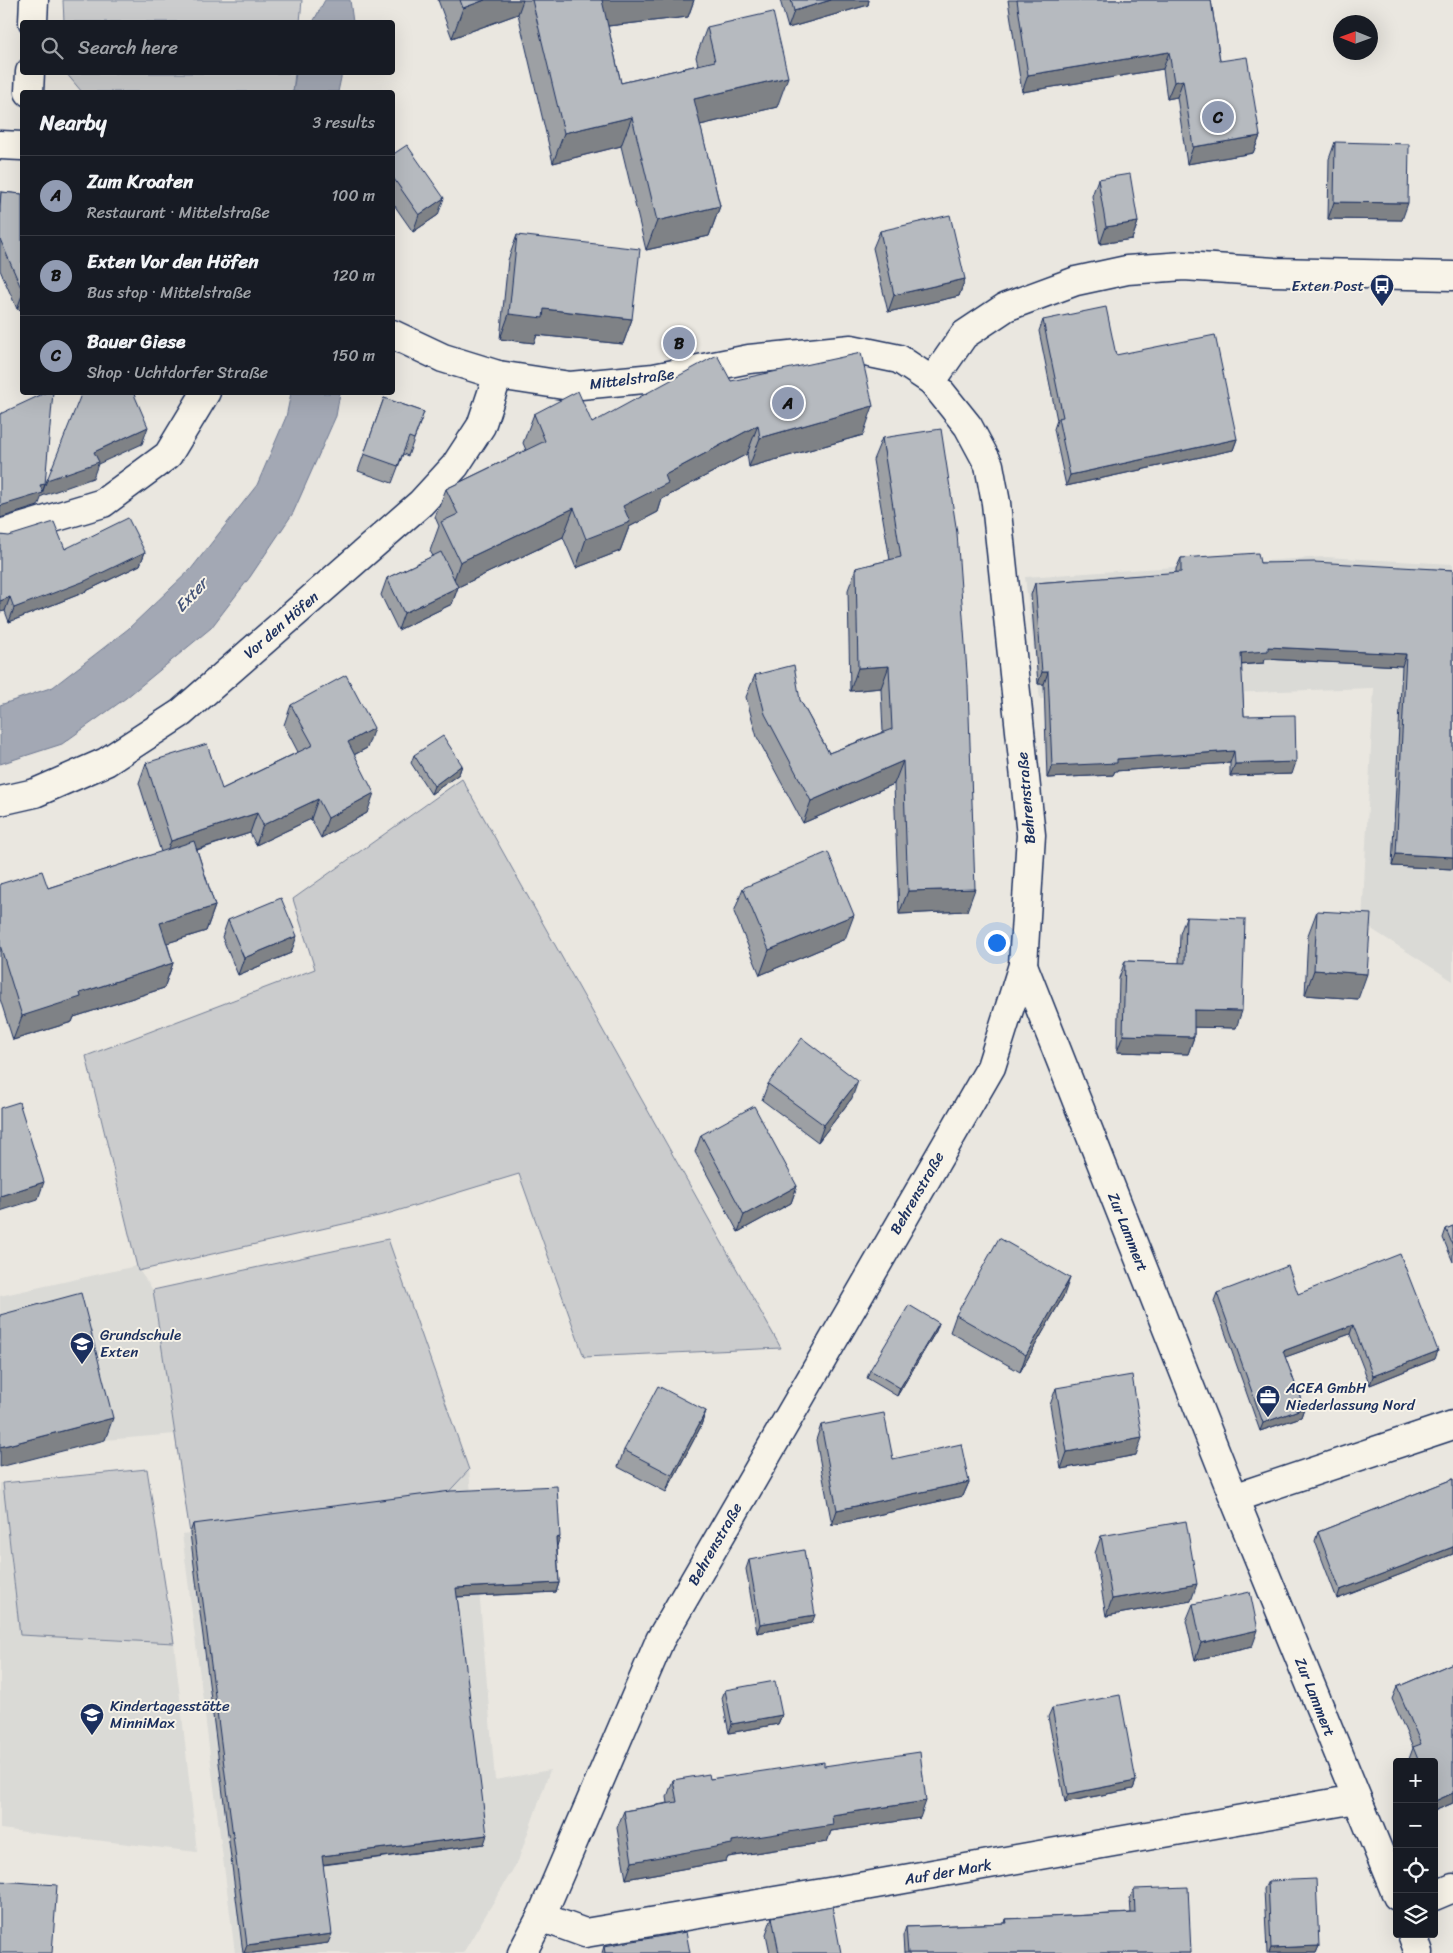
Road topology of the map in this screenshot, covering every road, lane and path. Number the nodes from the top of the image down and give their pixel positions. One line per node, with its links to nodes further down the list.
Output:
1 (34, 0): 2 (street)
2 (33, 20)
3 (30, 75): 4 (street)
4 (29, 90)
5 (0, 145): 6 (street)
6 (20, 146)
7 (1453, 276): 10 (street)
8 (395, 335): 9 (street, Mittelstraße)
9 (498, 376): 10 (street, Mittelstraße); 13 (street, Vor den Höfen)
10 (932, 381): 14 (street, Behrenstraße)
11 (204, 395): 12 (street)
12 (0, 534)
13 (0, 802)
14 (1023, 965): 16 (street, Zur Lammert); 21 (street, Behrenstraße)
15 (1453, 1425): 16 (street)
16 (1234, 1498): 17 (street, Zur Lammert)
17 (1356, 1799): 19 (street, Zur Lammert); 21 (street, Auf der Mark)
18 (1453, 1888): 20 (street)
19 (1396, 1893)
20 (1438, 1894)
21 (541, 1916): 23 (street, Behrenstraße)
22 (1413, 1938): 24 (street)
23 (522, 1953)
24 (1419, 1953)

